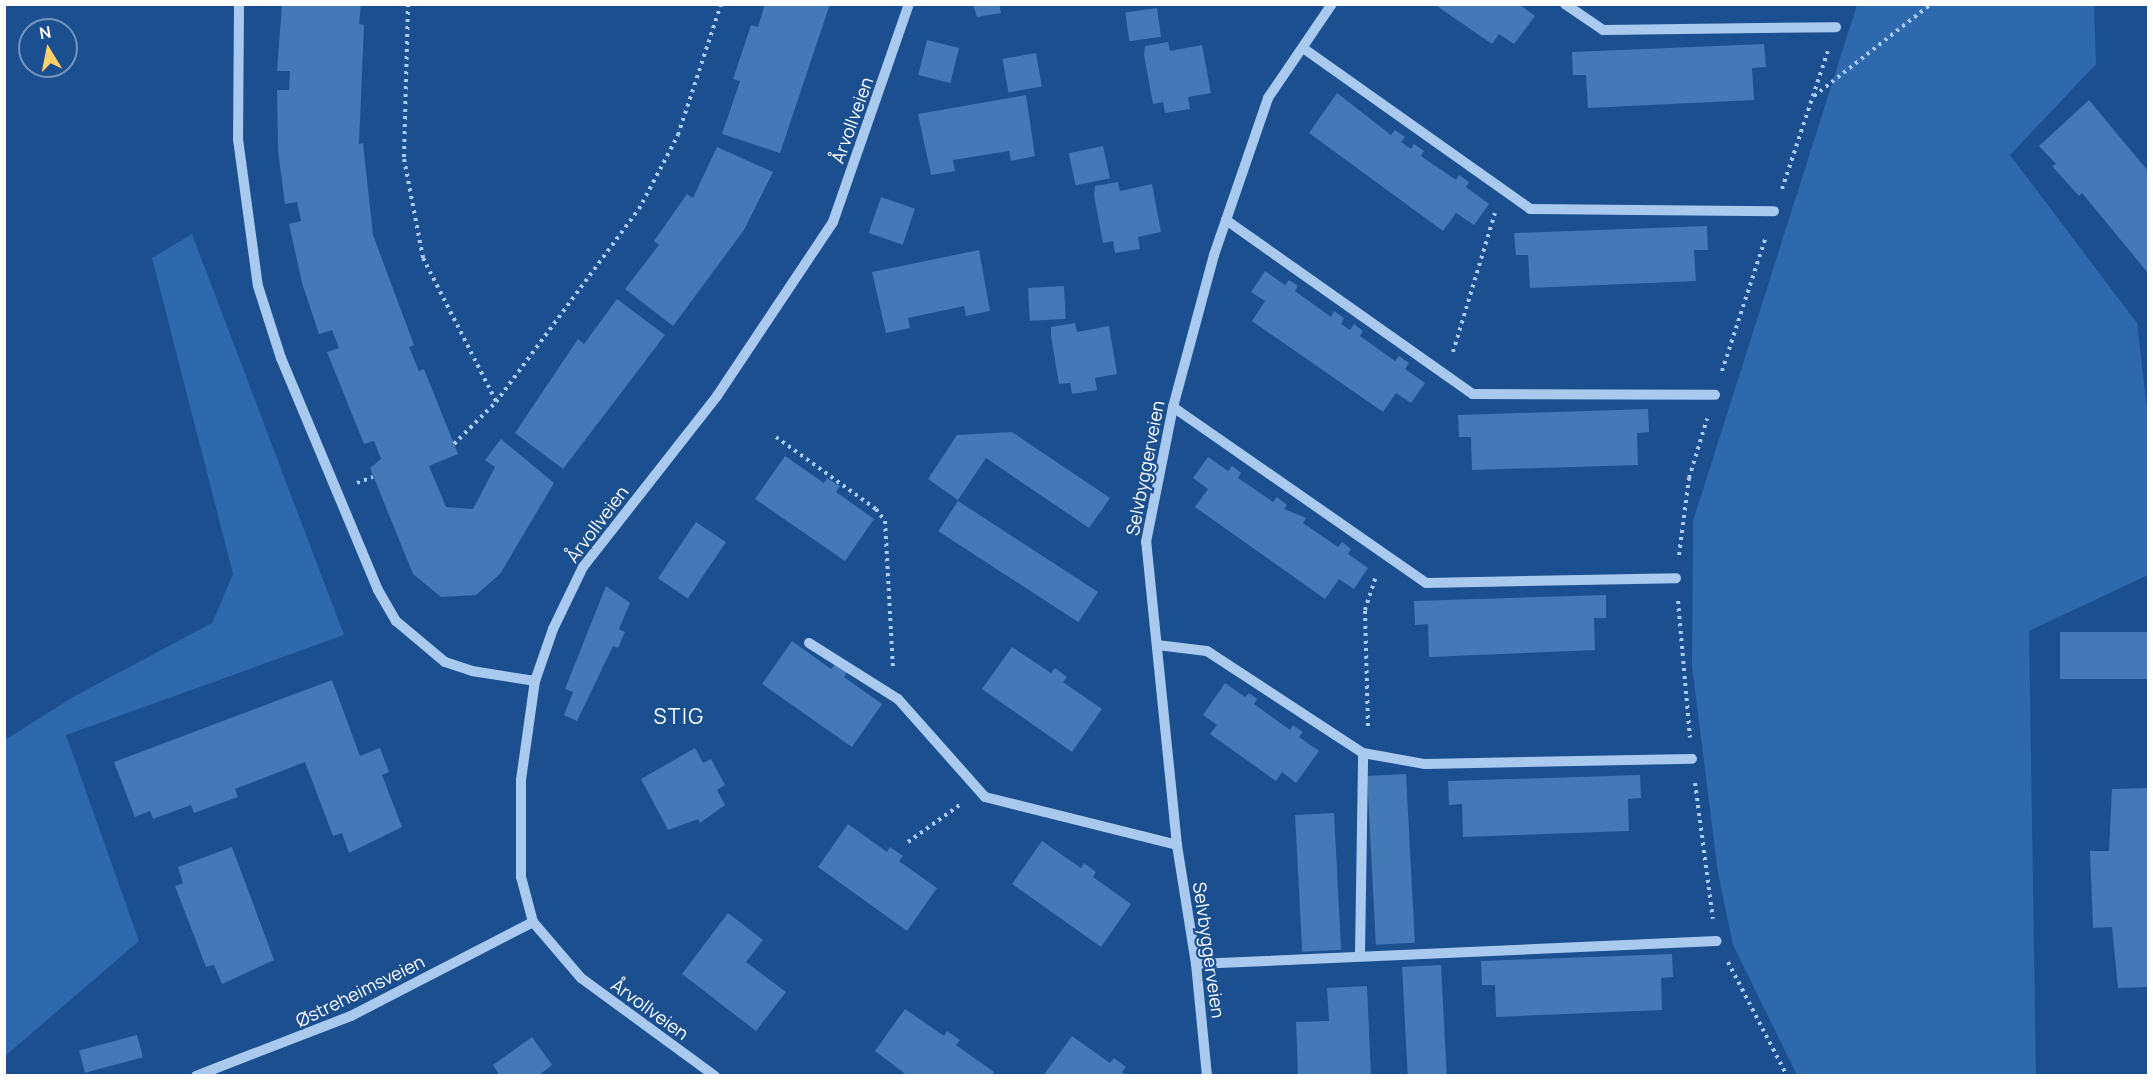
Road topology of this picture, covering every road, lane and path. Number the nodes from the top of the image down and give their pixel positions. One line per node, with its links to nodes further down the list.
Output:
1 (239, 4): 23 (street)
2 (408, 4): 15 (path)
3 (721, 4): 15 (path)
4 (909, 4): 23 (street, Årvollveien)
5 (1332, 4): 9 (street, Selvbyggerveien)
6 (1565, 4): 8 (street)
7 (1931, 4): 11 (path)
8 (1836, 27)
9 (1303, 48): 10 (street); 12 (street, Selvbyggerveien)
10 (1501, 189): 11 (street); 13 (path)
11 (1774, 211): 14 (path)
12 (1226, 220): 13 (street); 16 (street, Selvbyggerveien)
13 (1446, 375): 14 (street)
14 (1715, 395): 20 (path)
15 (496, 402): 18 (path)
16 (1173, 407): 19 (street); 22 (street, Selvbyggerveien)
17 (776, 437): 24 (path)
18 (454, 444)
19 (1384, 554): 20 (street); 25 (path)
20 (1676, 578): 26 (path)
21 (809, 643): 24 (street)
22 (1157, 645): 25 (street); 29 (street, Selvbyggerveien)
23 (536, 681): 30 (street, Årvollveien)
24 (898, 699): 27 (street)
25 (1363, 753): 26 (street); 32 (street)
26 (1692, 759): 31 (path)
27 (985, 797): 28 (path); 29 (street)
28 (908, 842)
29 (1177, 845): 33 (street, Selvbyggerveien)
30 (533, 922): 34 (street, Østreheimsveien); 36 (street, Årvollveien)
31 (1716, 941): 32 (street); 38 (path)
32 (1360, 954): 33 (street)
33 (1196, 964): 37 (street, Selvbyggerveien)
34 (216, 1073): 35 (street, Østreheimsveien)
35 (196, 1076)
36 (715, 1076)
37 (1207, 1076)
38 (1787, 1076)

